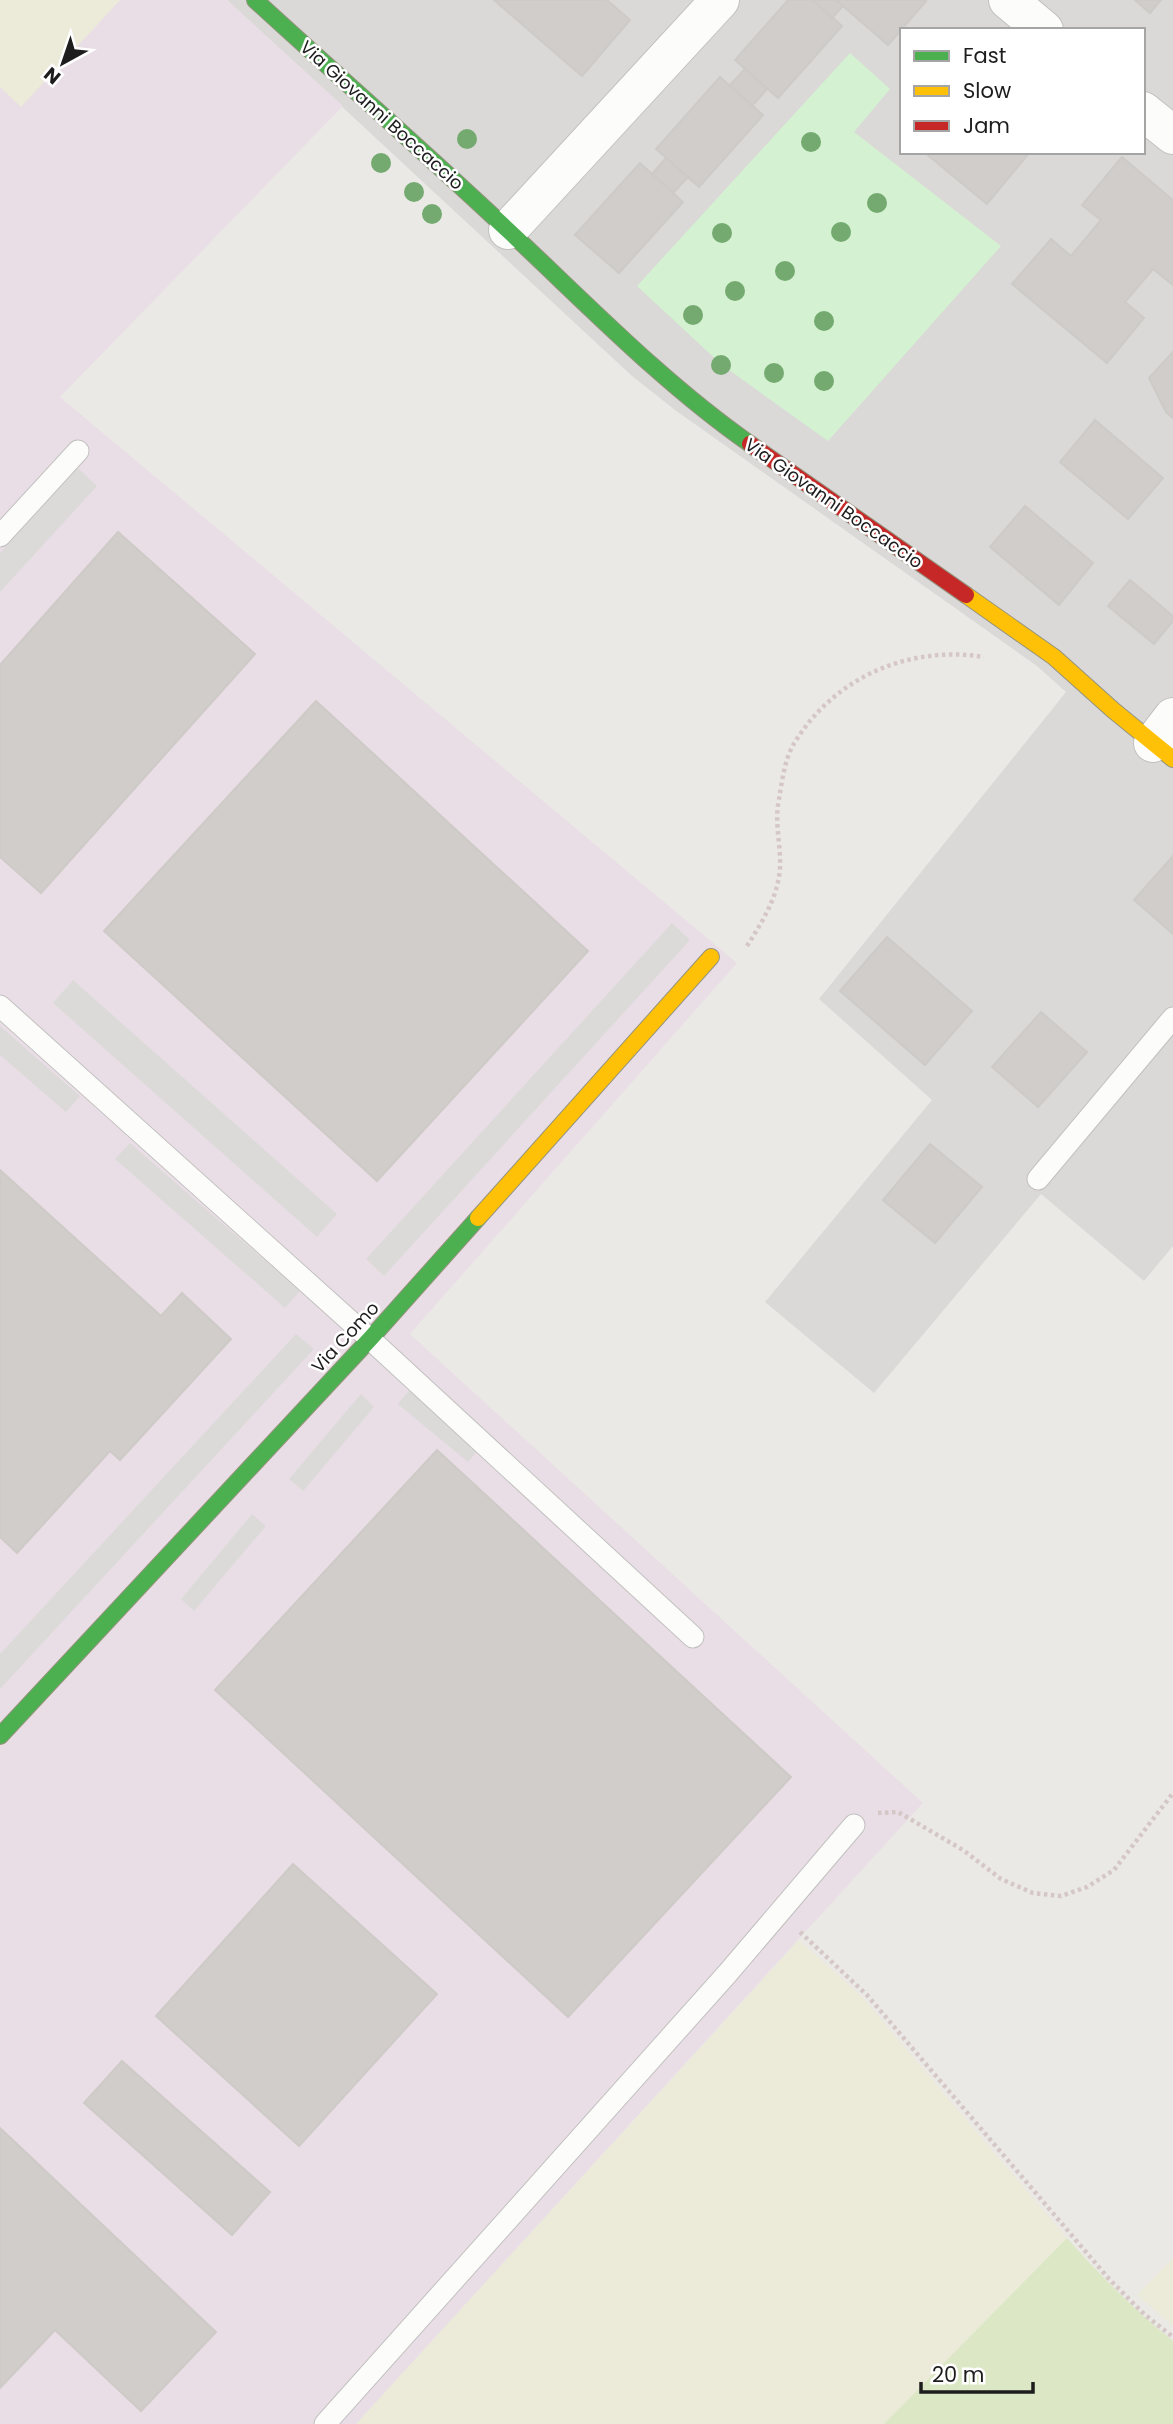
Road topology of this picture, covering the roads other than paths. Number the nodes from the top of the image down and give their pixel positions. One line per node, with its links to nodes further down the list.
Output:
1 (256, 0): 7 (street, Via Giovanni Boccaccio)
2 (720, 0): 7 (street)
3 (1008, 0): 4 (street)
4 (1042, 28)
5 (1145, 113): 6 (street)
6 (1173, 135)
7 (508, 230): 10 (street, Via Giovanni Boccaccio)
8 (78, 451): 9 (lane)
9 (0, 537)
10 (1166, 739)
11 (711, 957): 15 (street, Via Como)
12 (0, 1006): 15 (lane)
13 (1173, 1018): 14 (lane)
14 (1038, 1179)
15 (370, 1339): 16 (lane); 17 (street, Via Como)
16 (692, 1637)
17 (0, 1736)
18 (854, 1825): 19 (lane)
19 (324, 2424)

